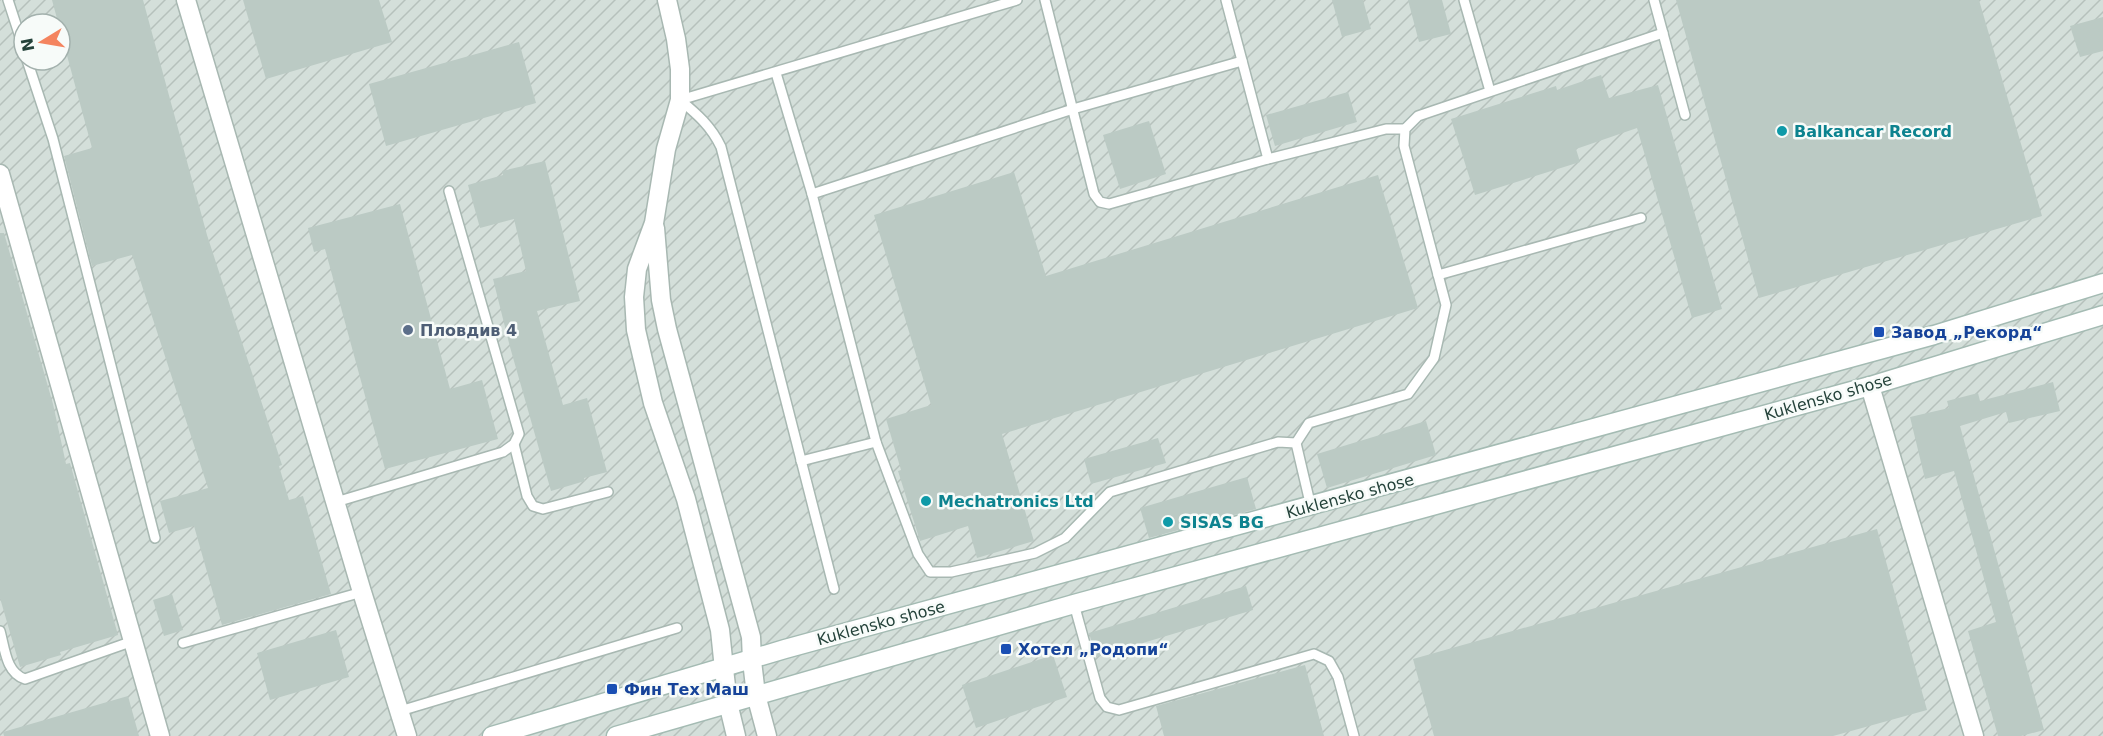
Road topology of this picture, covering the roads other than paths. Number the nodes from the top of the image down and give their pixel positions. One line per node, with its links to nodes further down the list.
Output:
1 (186, 0): 32 (main road)
2 (667, 0): 13 (main road)
3 (1017, 0): 11 (lane)
4 (1045, 0): 14 (lane)
5 (1226, 0): 9 (lane)
6 (1464, 0): 12 (lane)
7 (1654, 0): 8 (lane)
8 (1663, 33): 12 (lane); 15 (lane)
9 (1242, 61): 14 (lane); 17 (lane)
10 (31, 72): 34 (lane)
11 (776, 73): 13 (lane); 20 (lane)
12 (1490, 91): 16 (lane)
13 (680, 100): 22 (main road); 30 (lane)
14 (1073, 109): 17 (lane); 20 (lane)
15 (1684, 115)
16 (1405, 129): 17 (lane); 23 (lane)
17 (1268, 159)
18 (1, 183): 40 (main road)
19 (449, 191): 29 (lane)
20 (812, 194): 27 (lane)
21 (1641, 218): 23 (lane)
22 (654, 223): 42 (main road); 43 (main road)
23 (1438, 275): 28 (lane)
24 (2103, 283): 33 (main road, Kuklensko shose)
25 (2103, 315): 26 (main road, Kuklensko shose)
26 (1870, 386): 37 (main road, Kuklensko shose); 54 (main road)
27 (876, 442): 28 (lane); 30 (lane)
28 (1296, 443): 33 (lane)
29 (514, 444): 31 (lane); 32 (lane)
30 (801, 461): 35 (lane)
31 (608, 492)
32 (336, 502): 36 (main road)
33 (1311, 507): 42 (main road, Kuklensko shose)
34 (155, 538)
35 (834, 589)
36 (362, 592): 41 (lane); 46 (main road)
37 (1074, 604): 44 (main road, Kuklensko shose); 53 (lane)
38 (677, 628): 46 (lane)
39 (0, 631): 40 (lane)
40 (134, 641): 47 (main road)
41 (183, 643)
42 (752, 661): 43 (main road, Kuklensko shose); 44 (main road)
43 (724, 669): 45 (main road); 49 (main road, Kuklensko shose)
44 (756, 695): 45 (main road, Kuklensko shose); 52 (main road)
45 (728, 703): 50 (main road, Kuklensko shose); 51 (main road)
46 (400, 711): 48 (main road)
47 (160, 736)
48 (407, 736)
49 (492, 736)
50 (616, 736)
51 (736, 736)
52 (767, 736)
53 (1354, 736)
54 (1974, 736)

